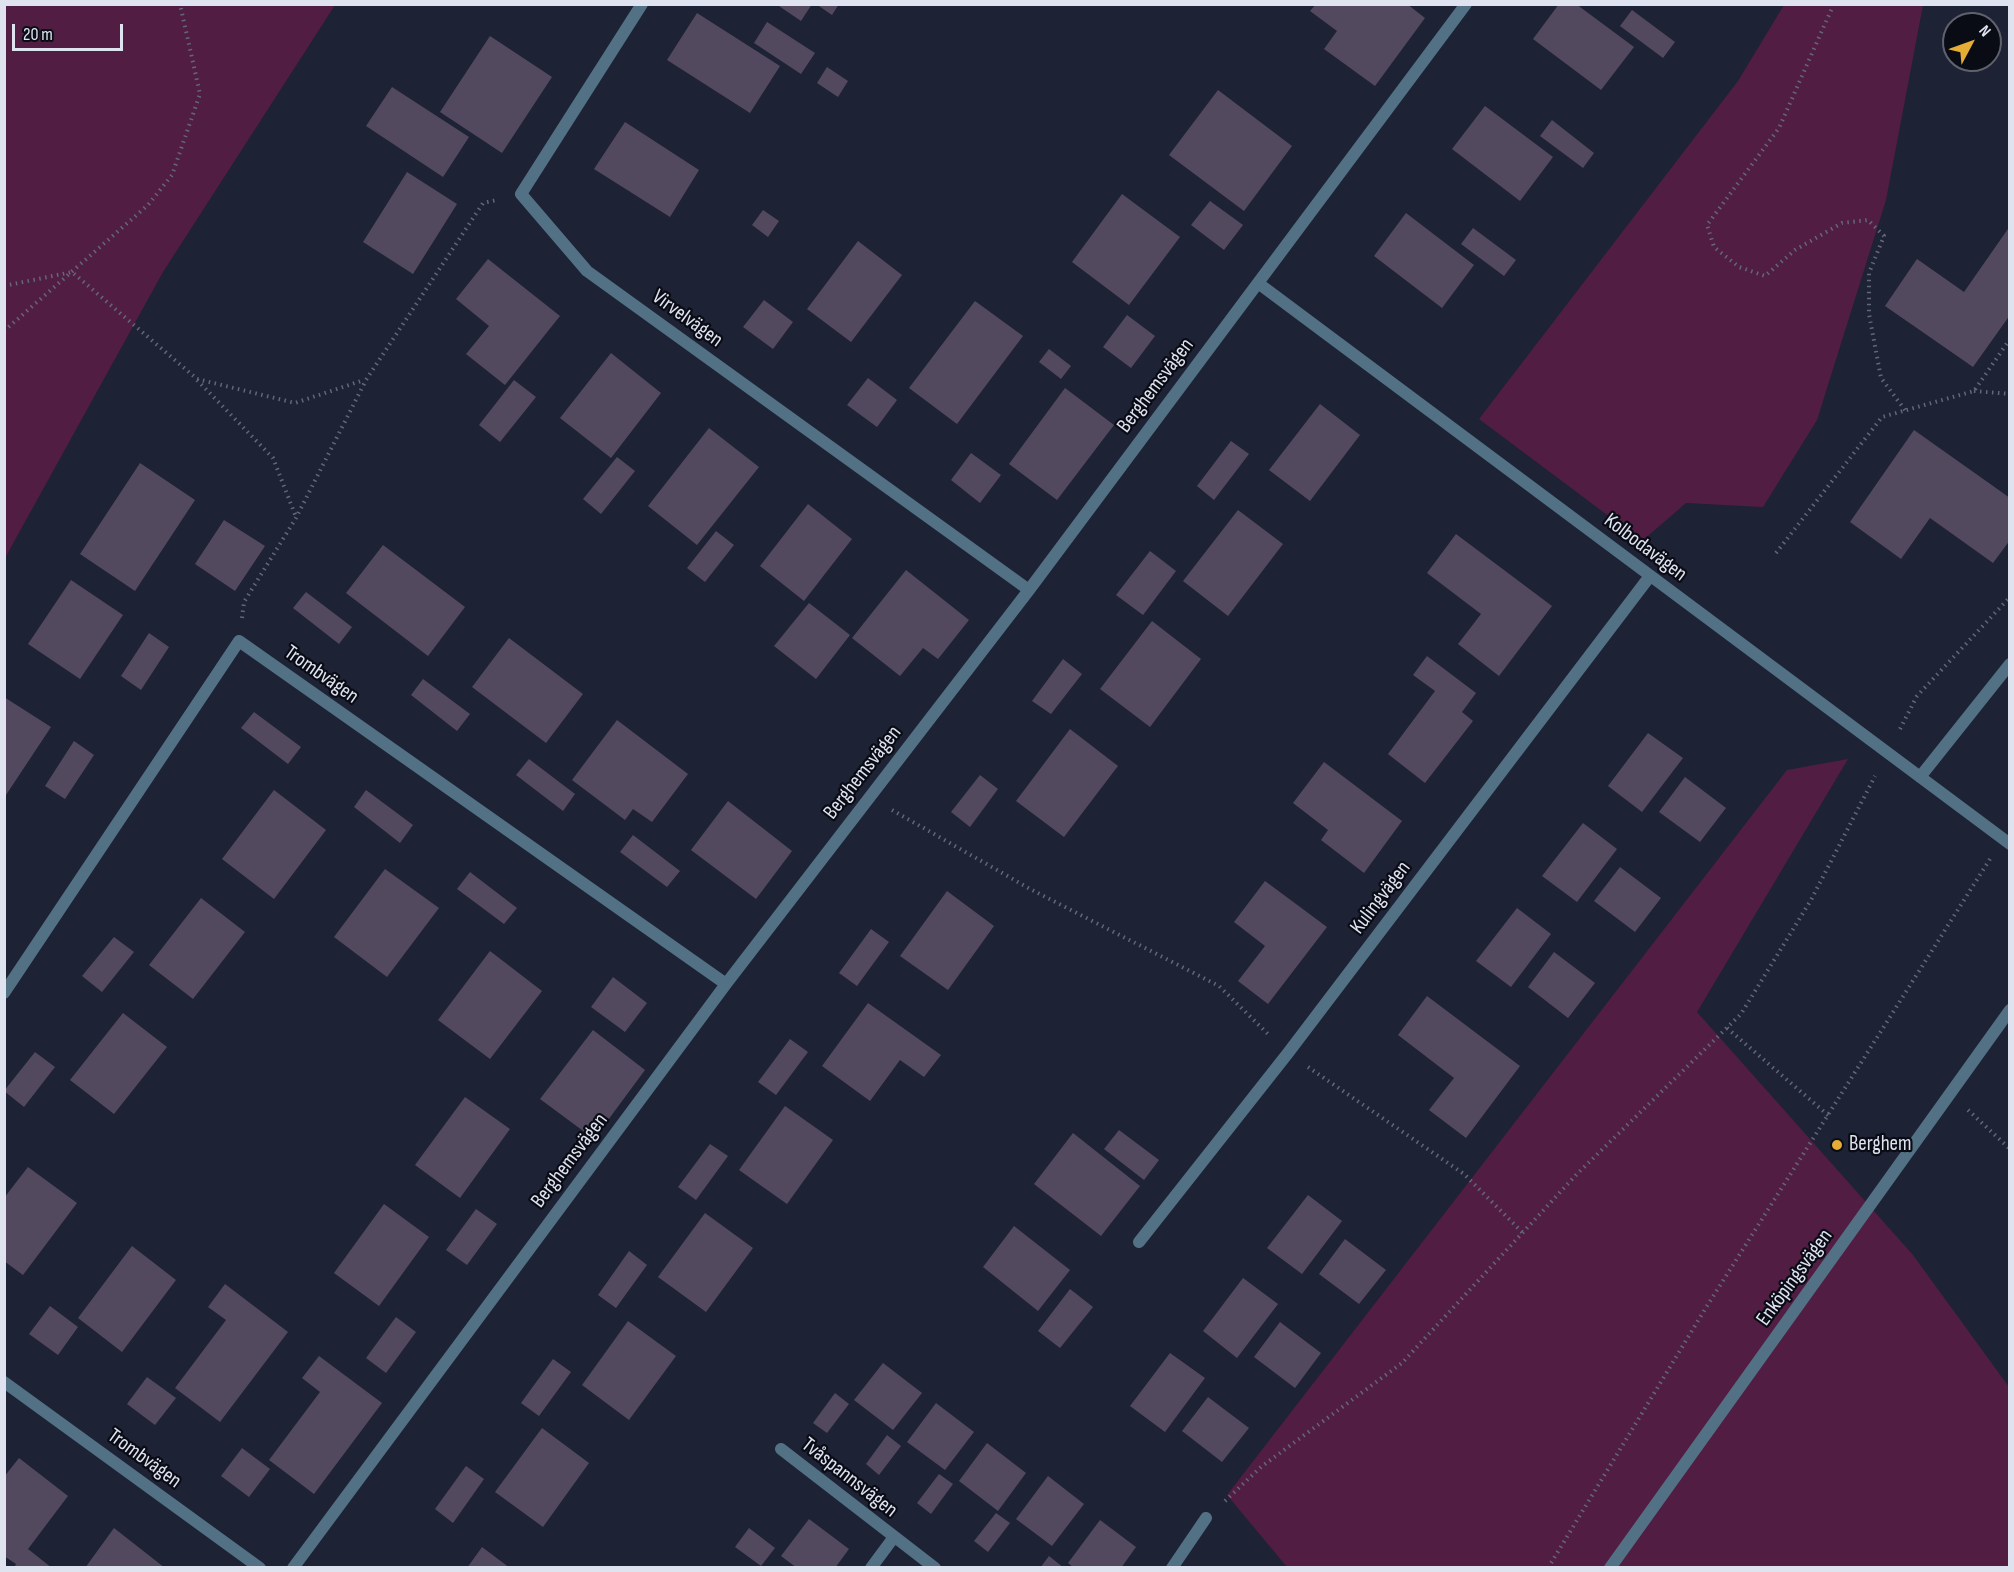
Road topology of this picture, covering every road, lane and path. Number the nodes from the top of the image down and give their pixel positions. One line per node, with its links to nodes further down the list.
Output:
1 (180, 4): 6 (path)
2 (642, 4): 5 (street)
3 (1466, 4): 7 (street, Berghemsvägen)
4 (1831, 4): 15 (path)
5 (521, 194): 12 (path); 19 (street, Virvelvägen)
6 (72, 272): 8 (path); 9 (path); 11 (path)
7 (1258, 283): 18 (street, Kolbodavägen); 19 (street, Berghemsvägen)
8 (4, 286)
9 (4, 331)
10 (2010, 339): 13 (path)
11 (197, 379): 12 (path); 16 (path)
12 (366, 380): 16 (path)
13 (1974, 391): 14 (path); 15 (path)
14 (2010, 394)
15 (1905, 410): 17 (path)
16 (296, 518): 21 (path)
17 (1776, 553)
18 (1650, 576): 23 (street, Kolbodavägen); 31 (street, Kulingvägen)
19 (1029, 590): 25 (street, Berghemsvägen)
20 (2010, 597): 23 (path)
21 (239, 641): 27 (street, Trombvägen); 28 (street)
22 (2010, 664): 24 (street)
23 (1887, 753): 24 (street, Kolbodavägen); 30 (path)
24 (1920, 777): 26 (street, Kolbodavägen)
25 (869, 797): 27 (street, Berghemsvägen); 31 (path)
26 (2006, 842): 33 (path)
27 (726, 984): 42 (street, Berghemsvägen)
28 (4, 993)
29 (2010, 1010): 32 (street, Enköpingsvägen)
30 (1727, 1028): 33 (path); 35 (path)
31 (1288, 1053): 35 (path); 36 (street, Kulingvägen)
32 (1951, 1094): 34 (path); 47 (street, Enköpingsvägen)
33 (1828, 1116): 46 (path)
34 (2010, 1149)
35 (1523, 1233): 39 (path)
36 (1139, 1242)
37 (4, 1382): 41 (street, Trombvägen)
38 (781, 1449): 40 (street, Tvåspannsvägen)
39 (1206, 1518): 45 (street)
40 (894, 1537): 43 (street, Tvåspannsvägen); 44 (street, Tvåspannsvägen)
41 (260, 1568)
42 (293, 1568)
43 (871, 1568)
44 (935, 1568)
45 (1172, 1568)
46 (1548, 1568)
47 (1610, 1568)

